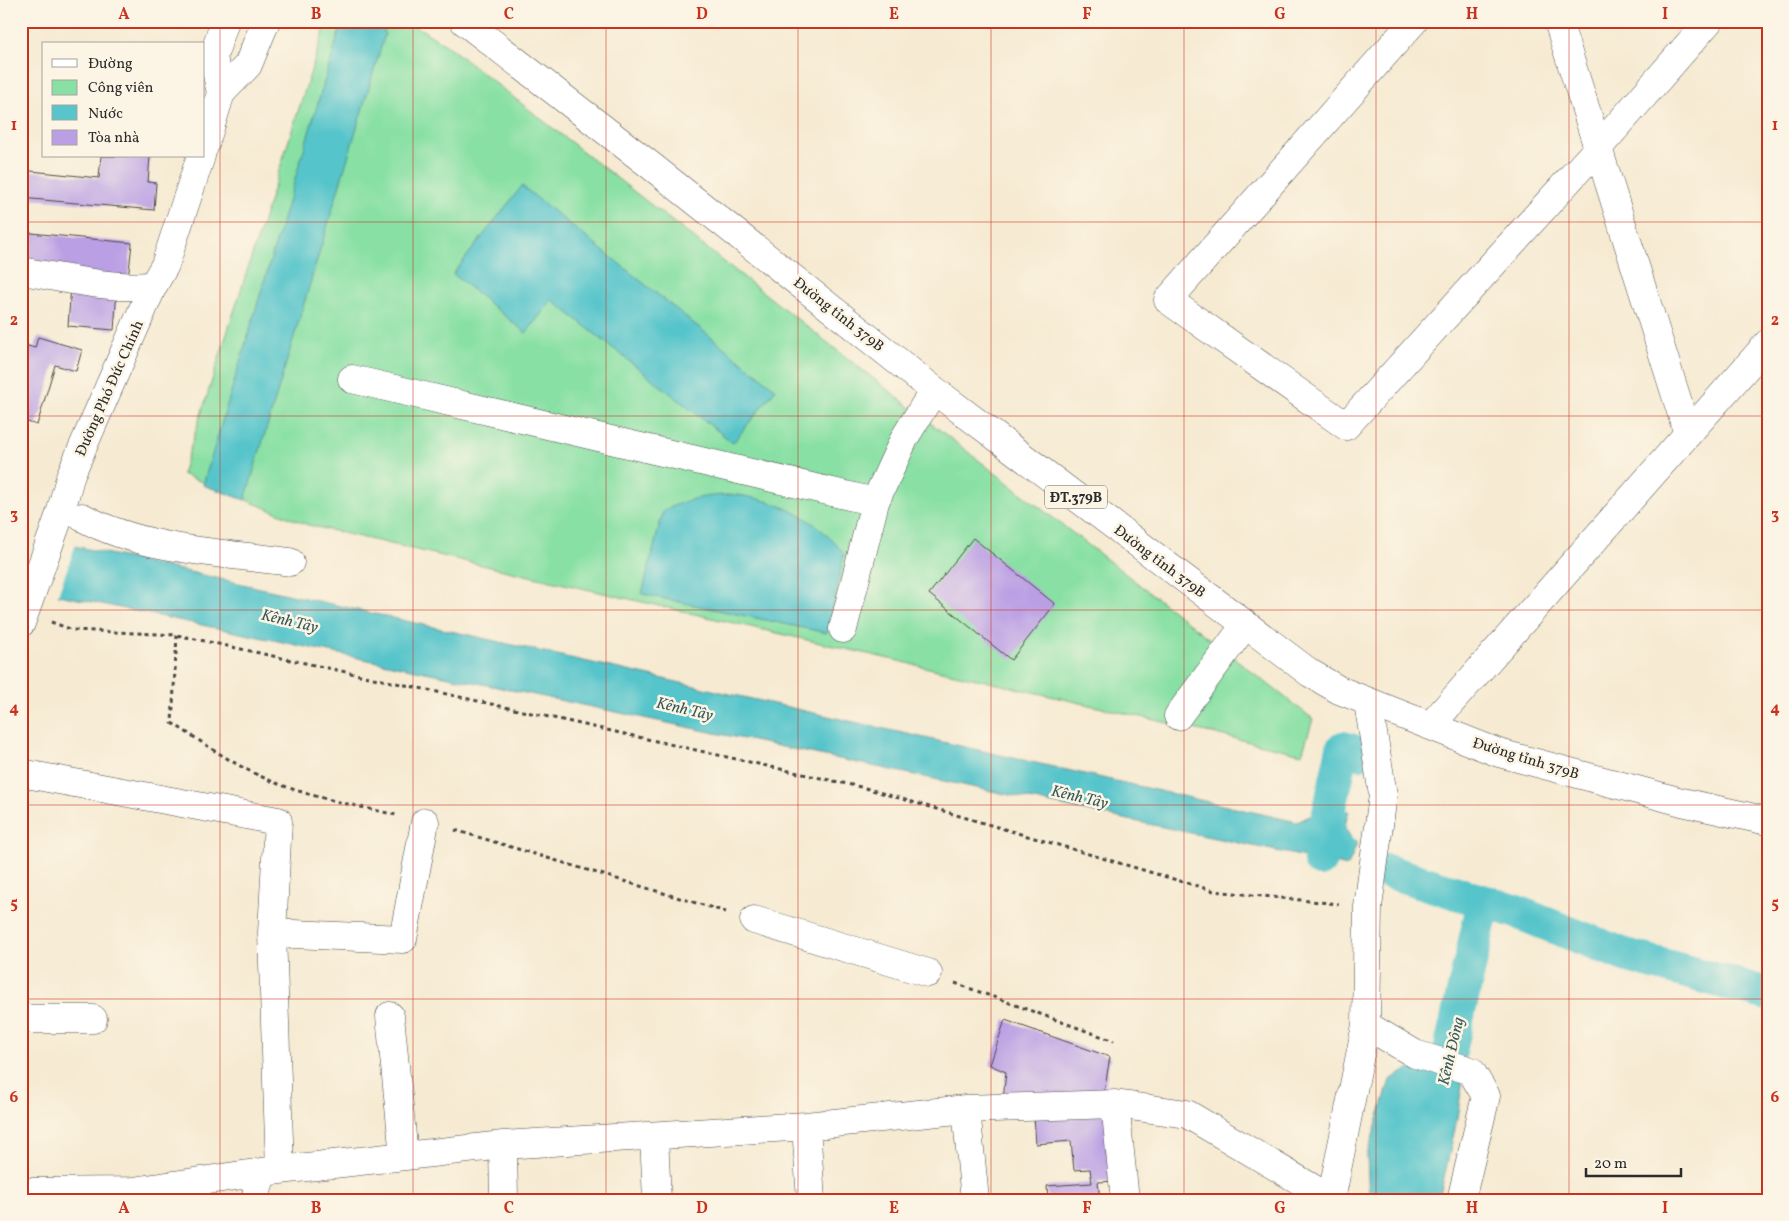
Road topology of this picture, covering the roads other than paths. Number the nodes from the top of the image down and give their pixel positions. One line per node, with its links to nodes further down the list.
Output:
1 (225, 21): 7 (street)
2 (266, 21): 7 (street)
3 (464, 21): 15 (street, Đường tỉnh 379B / ĐT.379B)
4 (1414, 21): 9 (street)
5 (1558, 21): 9 (street)
6 (1709, 21): 9 (street)
7 (221, 93): 8 (street)
8 (205, 144)
9 (1598, 148): 16 (street)
10 (200, 158): 12 (street, Đường Phó Đức Chính)
11 (21, 271): 12 (street)
12 (153, 286): 18 (street, Đường Phó Đức Chính)
13 (1768, 343): 16 (street)
14 (352, 379): 17 (street)
15 (934, 390): 17 (street); 21 (street, Đường tỉnh 379B / ĐT.379B)
16 (1688, 434): 25 (street)
17 (875, 502): 22 (street)
18 (71, 515): 19 (street); 20 (street, Đường Phó Đức Chính)
19 (290, 562)
20 (25, 606)
21 (1245, 625): 23 (street, Đường tỉnh 379B / ĐT.379B); 24 (street)
22 (843, 629)
23 (1368, 702): 25 (street, Đường tỉnh 379B / ĐT.379B); 35 (street)
24 (1178, 716)
25 (1431, 725): 27 (street, Đường tỉnh 379B / ĐT.379B)
26 (21, 773): 30 (street)
27 (1768, 821)
28 (425, 822): 30 (street)
29 (754, 920): 31 (street)
30 (272, 933): 42 (street)
31 (928, 973)
32 (390, 1016): 41 (street)
33 (21, 1019): 34 (street)
34 (93, 1019)
35 (1366, 1025): 44 (street); 51 (street)
36 (1115, 1104): 37 (street); 44 (street); 50 (street)
37 (966, 1109): 38 (street); 49 (street)
38 (806, 1126): 39 (street); 48 (street)
39 (654, 1136): 40 (street); 47 (street)
40 (503, 1145): 41 (street); 46 (street)
41 (404, 1156): 42 (street)
42 (271, 1171): 43 (street); 45 (street)
43 (21, 1192)
44 (1331, 1199)
45 (255, 1200)
46 (504, 1200)
47 (657, 1200)
48 (811, 1200)
49 (975, 1200)
50 (1125, 1200)
51 (1461, 1200)

